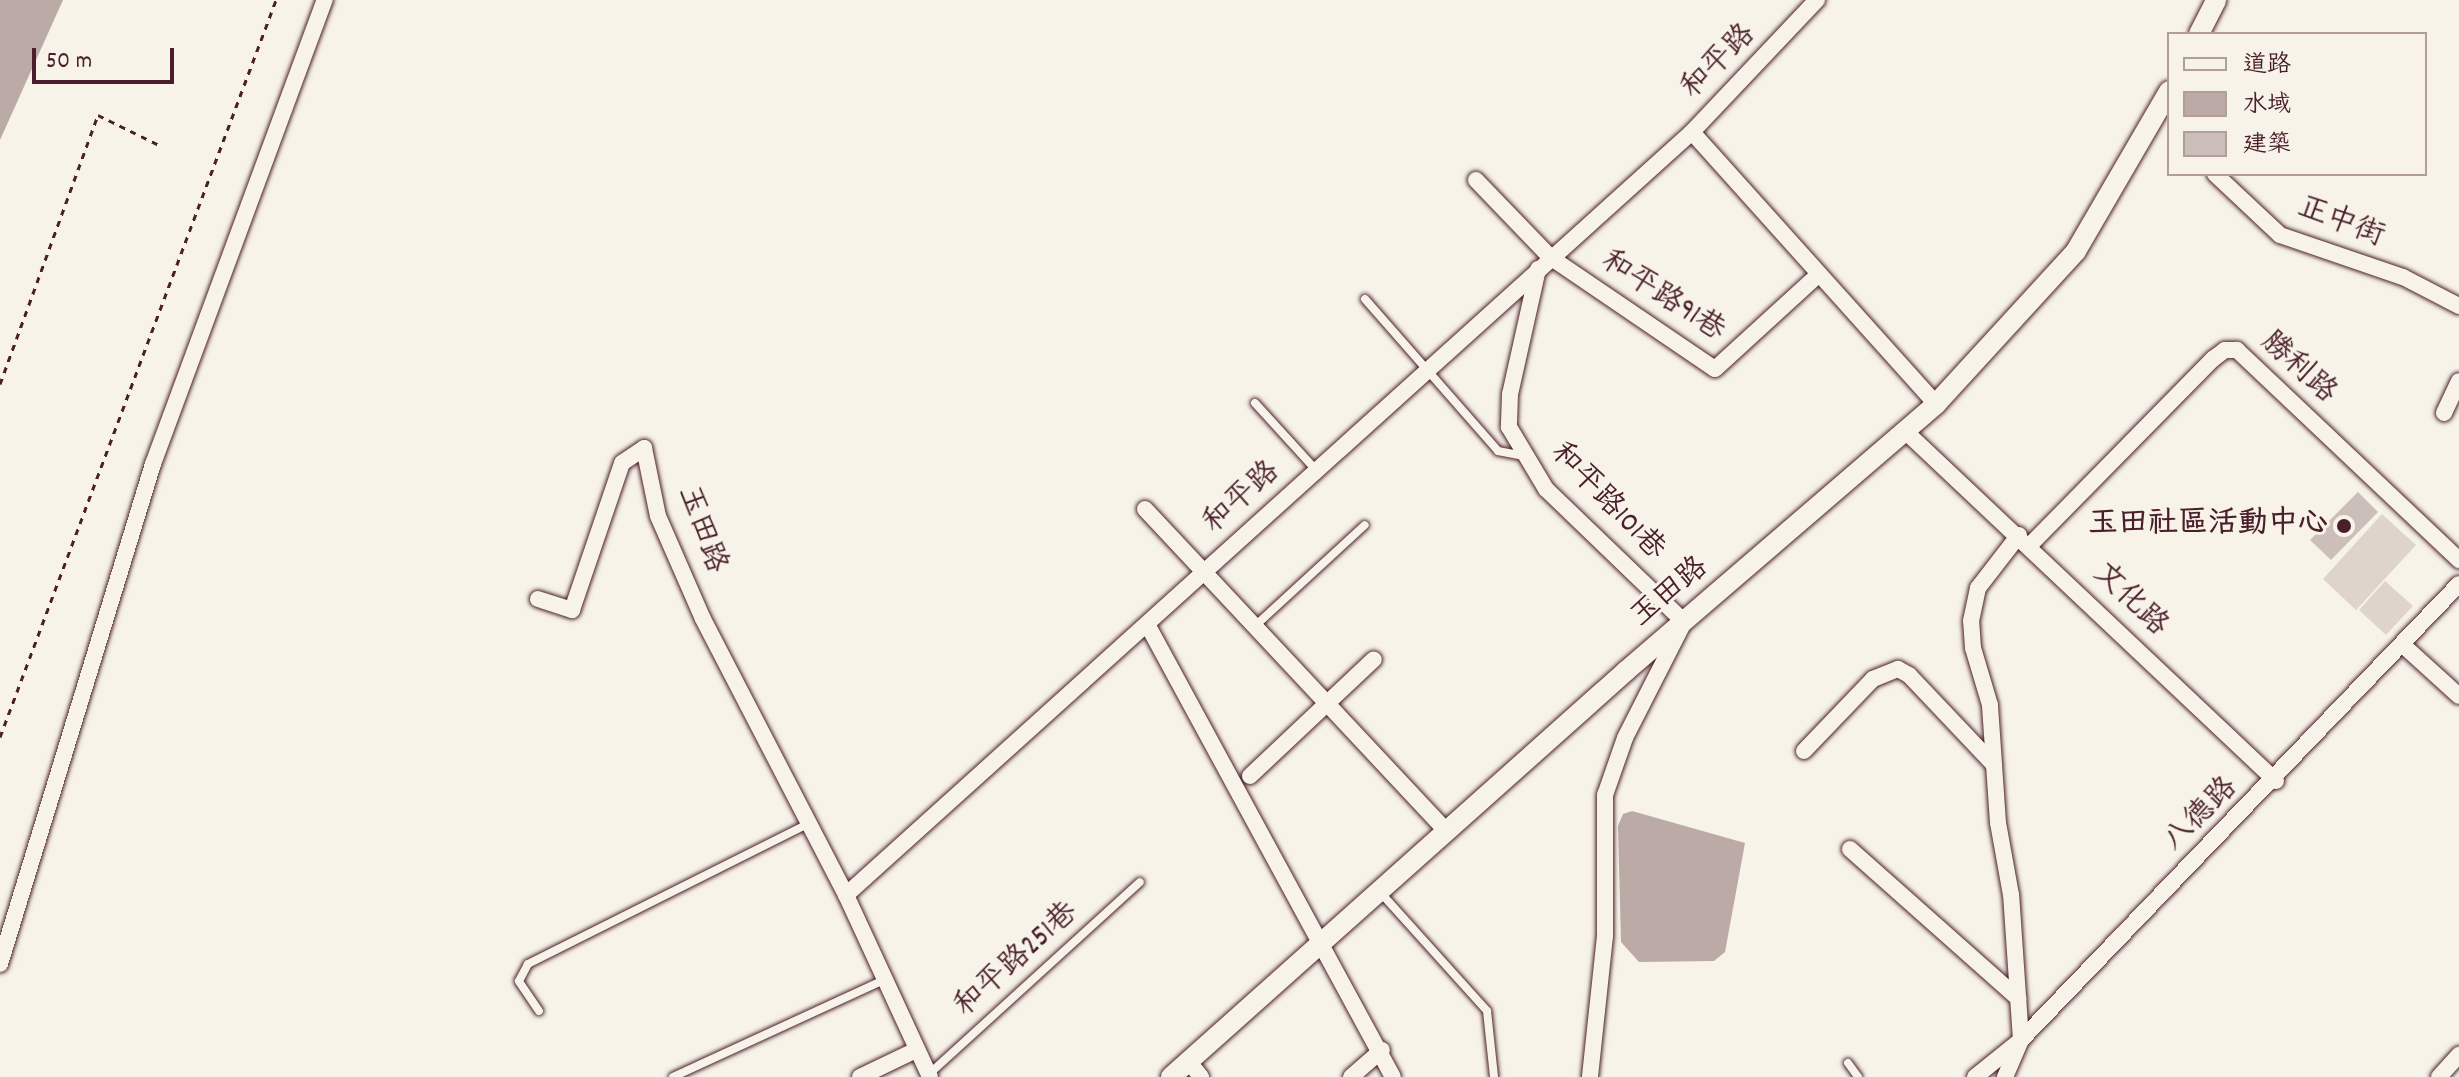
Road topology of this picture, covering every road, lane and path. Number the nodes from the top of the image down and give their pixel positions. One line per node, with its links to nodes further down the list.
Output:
1 (276, 0): 38 (path)
2 (325, 0): 50 (street)
3 (1817, 0): 7 (street, 和平路)
4 (2213, 1): 5 (street)
5 (2200, 32)
6 (2166, 103): 19 (street, 玉田路)
7 (1692, 132): 11 (street, 和平路); 12 (street)
8 (161, 146): 17 (path)
9 (2217, 176): 14 (street, 正中街)
10 (1476, 180): 11 (street, 和平路91巷)
11 (1544, 263): 12 (street, 和平路91巷); 15 (street, 和平路); 22 (street, 和平路101巷)
12 (1819, 274): 19 (street)
13 (1365, 299): 15 (lane)
14 (2459, 306)
15 (1427, 369): 22 (lane); 23 (street, 和平路)
16 (2459, 381): 20 (street)
17 (0, 384)
18 (1255, 403): 23 (lane)
19 (1936, 404): 21 (street, 玉田路)
20 (2444, 413)
21 (1905, 431): 26 (street, 文化路); 31 (street, 玉田路)
22 (1523, 456): 31 (street, 和平路101巷)
23 (1316, 470): 28 (street, 和平路)
24 (1145, 509): 28 (street)
25 (1365, 525): 33 (lane)
26 (2025, 540): 27 (street, 勝利路); 40 (street); 42 (street, 文化路)
27 (2459, 560)
28 (1206, 571): 32 (street, 和平路); 33 (street)
29 (2459, 584): 34 (street, 八德路)
30 (538, 599): 43 (street, 玉田路)
31 (1684, 622): 44 (street, 玉田路); 67 (street)
32 (1147, 624): 48 (street, 和平路); 49 (street)
33 (1255, 626): 37 (street)
34 (2404, 646): 36 (street); 42 (street, 八德路)
35 (1374, 659): 37 (street)
36 (2459, 696)
37 (1325, 705): 41 (street); 44 (street)
38 (0, 737)
39 (1804, 751): 40 (street)
40 (1994, 765): 52 (street)
41 (1250, 776)
42 (2276, 781): 54 (street, 八德路)
43 (806, 825): 48 (street, 玉田路); 53 (lane)
44 (1447, 832): 47 (street, 玉田路)
45 (1850, 849): 52 (street)
46 (1140, 882): 60 (lane, 和平路251巷)
47 (1379, 892): 49 (street, 玉田路); 66 (lane)
48 (846, 895): 51 (street)
49 (1320, 944): 56 (street); 59 (street, 玉田路)
50 (0, 964)
51 (884, 980): 55 (street); 61 (lane)
52 (2018, 998): 54 (street)
53 (539, 1011)
54 (2021, 1040): 69 (street, 八德路); 70 (street)
55 (916, 1050): 60 (street); 62 (street)
56 (1382, 1050): 64 (street); 65 (street)
57 (2459, 1055): 71 (street)
58 (1848, 1063): 68 (lane)
59 (1195, 1069): 63 (street, 玉田路)
60 (930, 1076)
61 (673, 1077)
62 (860, 1077)
63 (1171, 1077)
64 (1351, 1077)
65 (1393, 1077)
66 (1494, 1077)
67 (1590, 1077)
68 (1858, 1077)
69 (1975, 1077)
70 (2005, 1077)
71 (2439, 1077)

